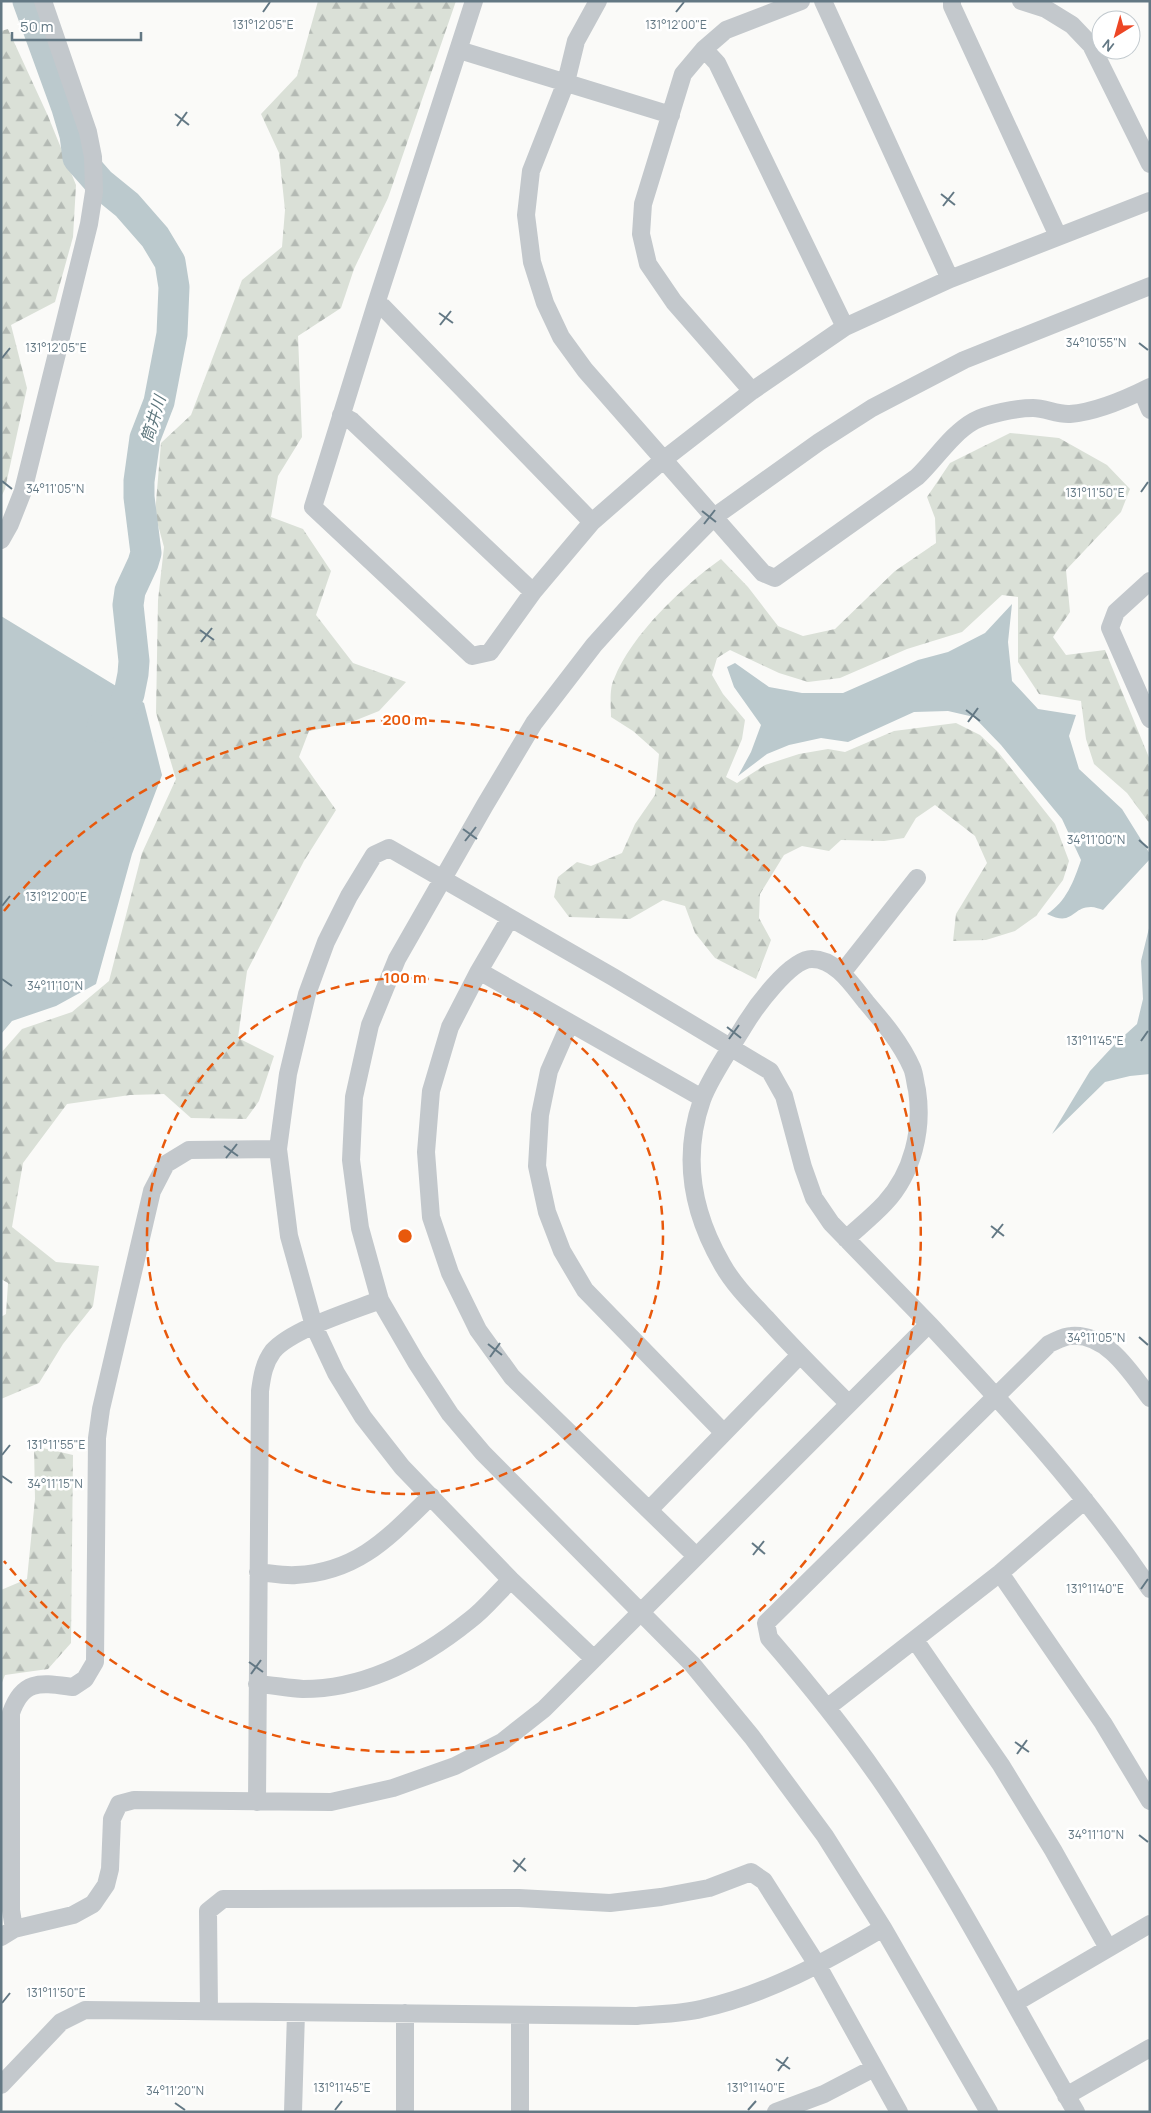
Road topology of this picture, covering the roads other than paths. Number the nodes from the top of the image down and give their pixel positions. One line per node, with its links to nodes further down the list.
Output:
1 (43, 1): 26 (street)
2 (474, 1): 9 (street)
3 (598, 1): 10 (street)
4 (801, 1): 8 (street)
5 (823, 1): 15 (street)
6 (952, 1): 14 (street)
7 (1021, 1): 12 (street)
8 (704, 49): 11 (street); 18 (street)
9 (459, 50): 10 (street); 17 (street)
10 (566, 82): 11 (street); 23 (street)
11 (671, 115): 20 (street)
12 (1150, 164)
13 (1150, 200): 14 (street)
14 (1058, 236): 15 (street)
15 (950, 278): 18 (street)
16 (1150, 286): 24 (street)
17 (376, 304): 22 (street); 25 (street)
18 (846, 327): 20 (street)
19 (1146, 389): 21 (street); 24 (street)
20 (752, 390): 23 (street)
21 (1150, 410)
22 (341, 415): 28 (street); 28 (street)
23 (663, 460): 24 (street); 25 (street)
24 (714, 517): 31 (street)
25 (592, 522): 28 (street)
26 (1, 540)
27 (1150, 581): 29 (street)
28 (533, 592)
29 (1150, 719)
30 (917, 878): 34 (street)
31 (442, 879): 32 (street); 38 (street); 40 (street)
32 (510, 918): 33 (street); 36 (street)
33 (479, 971): 35 (street); 50 (street)
34 (842, 973): 36 (street); 39 (street)
35 (570, 1023): 37 (street); 47 (street)
36 (731, 1047): 37 (street); 39 (street)
37 (702, 1098): 43 (street)
38 (278, 1149): 42 (street); 65 (street)
39 (846, 1240): 41 (street)
40 (380, 1300): 42 (street); 56 (street)
41 (929, 1324): 45 (street); 46 (street)
42 (314, 1326): 48 (street); 52 (street)
43 (800, 1355): 46 (street); 47 (street)
44 (1147, 1388): 45 (street)
45 (996, 1396): 49 (street); 60 (street)
46 (848, 1403): 51 (street)
47 (724, 1433): 50 (street)
48 (431, 1496): 52 (street); 54 (street)
49 (1085, 1500): 53 (street); 55 (street)
50 (649, 1510): 51 (street)
51 (696, 1556): 56 (street)
52 (258, 1572): 59 (street)
53 (1000, 1573): 57 (street); 61 (street)
54 (511, 1580): 58 (street); 59 (street)
55 (1150, 1589)
56 (643, 1612): 58 (street); 64 (street)
57 (915, 1640): 60 (street); 66 (street)
58 (594, 1659): 62 (street)
59 (258, 1684): 62 (street)
60 (828, 1707): 68 (street)
61 (1150, 1801)
62 (256, 1802): 65 (street)
63 (1150, 1924): 66 (street)
64 (883, 1928): 67 (street); 82 (street)
65 (8, 1933)
66 (1108, 1948): 68 (street)
67 (818, 1966): 69 (street); 72 (street); 74 (street)
68 (1015, 2003): 76 (street)
69 (209, 2011): 70 (street); 75 (street)
70 (296, 2013): 71 (street); 77 (street)
71 (405, 2013): 72 (street); 78 (street)
72 (520, 2015): 79 (street)
73 (1150, 2048): 76 (street)
74 (874, 2068): 80 (street); 81 (street)
75 (1, 2085)
76 (1066, 2096): 83 (street)
77 (293, 2112)
78 (405, 2112)
79 (520, 2112)
80 (776, 2112)
81 (898, 2112)
82 (989, 2112)
83 (1076, 2112)

